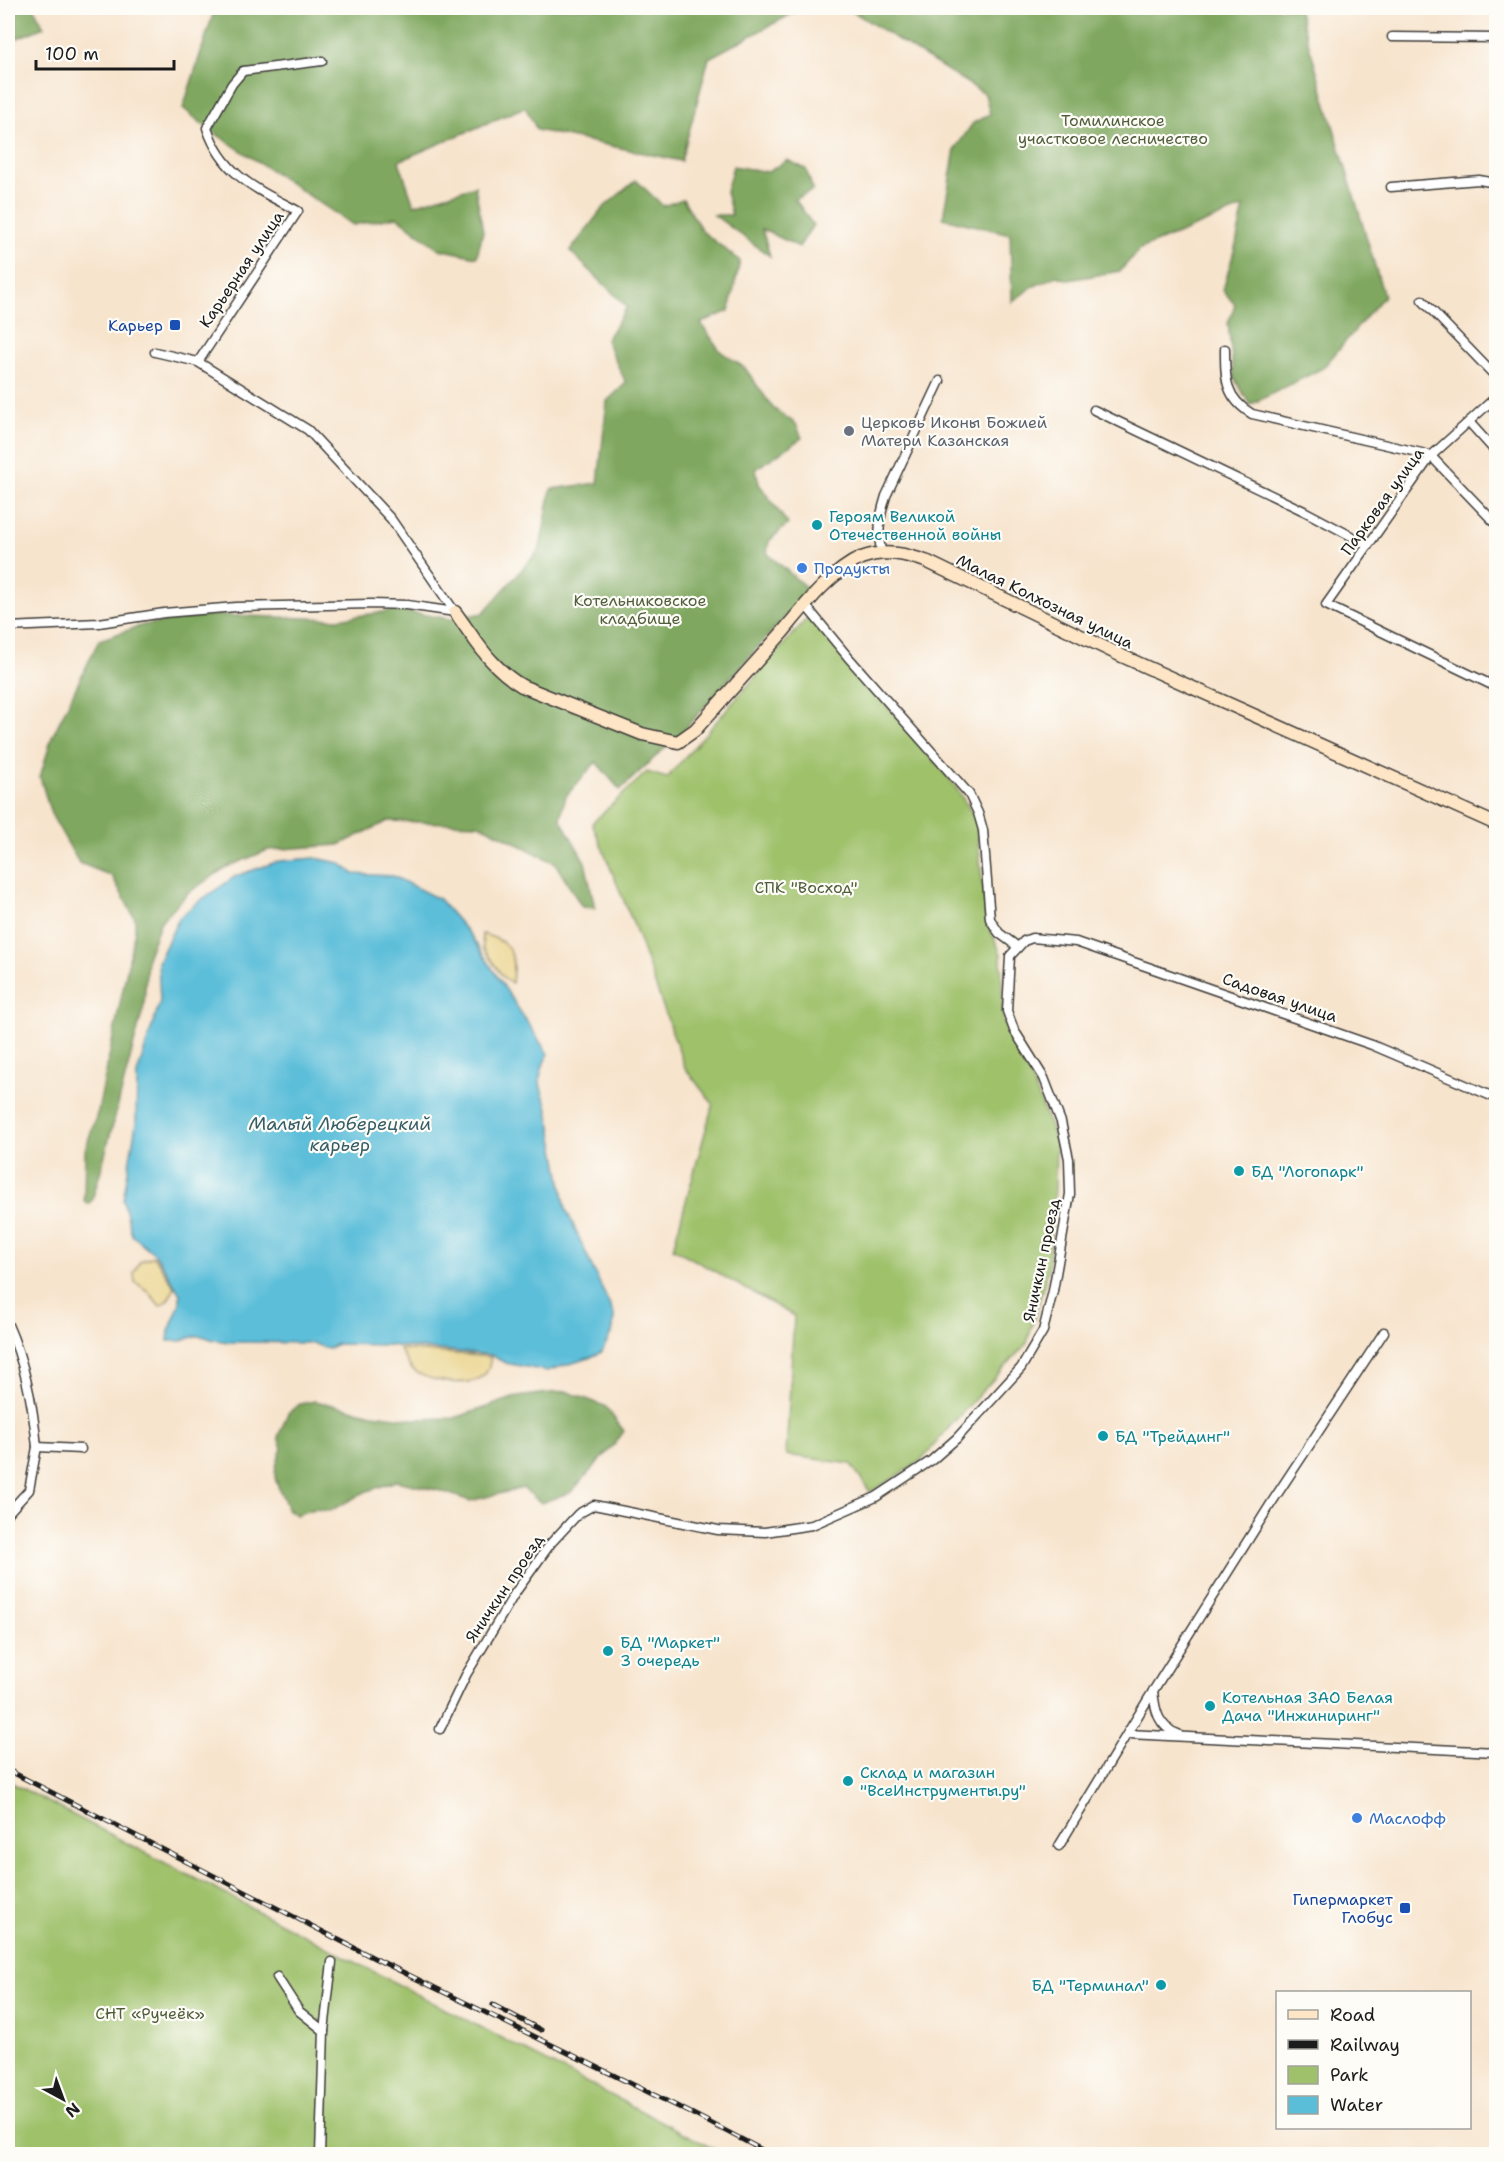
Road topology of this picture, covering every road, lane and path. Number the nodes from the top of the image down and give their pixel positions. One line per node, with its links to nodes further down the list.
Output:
1 (1392, 37): 2 (street)
2 (1497, 38)
3 (322, 61): 9 (street, Карьерная улица)
4 (1497, 183): 5 (street)
5 (1391, 187)
6 (1422, 300): 10 (street)
7 (1226, 349): 16 (street)
8 (155, 352): 9 (street)
9 (198, 362): 21 (street)
10 (1497, 377)
11 (940, 381): 19 (street)
12 (1497, 398): 14 (street, Парковая улица)
13 (1094, 410): 18 (street)
14 (1468, 422): 15 (street); 16 (street, Парковая улица)
15 (1497, 452)
16 (1431, 456): 17 (street); 18 (street, Парковая улица)
17 (1497, 524)
18 (1368, 545): 23 (street, Парковая улица)
19 (881, 553): 20 (street, Малая Колхозная улица); 24 (street, Малая Колхозная улица)
20 (806, 606): 21 (street, Малая Колхозная улица); 25 (street)
21 (456, 612): 22 (street)
22 (8, 627)
23 (1497, 687)
24 (1497, 824)
25 (1018, 947): 26 (street, Садовая улица); 33 (street, Яничкин проезд)
26 (1497, 1098)
27 (8, 1325): 29 (street)
28 (1384, 1332): 32 (street)
29 (37, 1447): 30 (street); 31 (street)
30 (81, 1449)
31 (8, 1513)
32 (1153, 1691): 34 (street); 35 (street)
33 (440, 1729)
34 (1128, 1734): 35 (street); 37 (street)
35 (1187, 1737): 36 (street)
36 (1497, 1752)
37 (1059, 1846)
38 (332, 1962): 40 (street)
39 (277, 1977): 40 (street)
40 (324, 2031): 41 (street)
41 (320, 2154)

